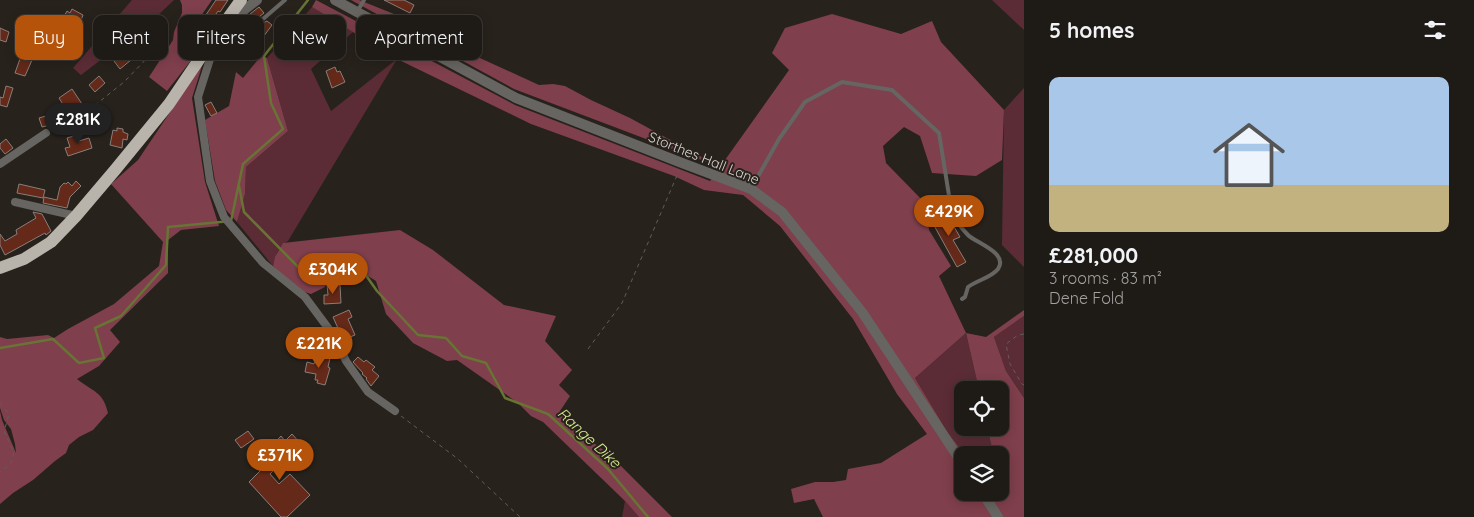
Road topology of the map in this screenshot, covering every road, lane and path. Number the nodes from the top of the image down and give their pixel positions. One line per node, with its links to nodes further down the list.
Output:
1 (241, 0): 7 (highway)
2 (257, 0): 8 (street)
3 (284, 0): 9 (lane)
4 (335, 0): 6 (street, Storthes Hall Lane)
5 (364, 0): 6 (lane)
6 (357, 12): 14 (street, Storthes Hall Lane)
7 (230, 15)
8 (240, 15)
9 (264, 18)
10 (145, 60): 13 (path)
11 (199, 60): 18 (highway)
12 (209, 60): 25 (street)
13 (46, 133): 15 (street)
14 (682, 163): 16 (street, Storthes Hall Lane); 22 (path)
15 (0, 164)
16 (751, 189): 20 (lane); 26 (street, Storthes Hall Lane)
17 (15, 202): 18 (street)
18 (76, 216): 19 (highway)
19 (0, 268)
20 (962, 299)
21 (1024, 334): 23 (path)
22 (588, 349)
23 (1024, 385)
24 (0, 402): 27 (path)
25 (395, 411): 29 (path)
26 (954, 450)
27 (0, 472)
28 (988, 501): 30 (street)
29 (520, 517)
30 (998, 517)

